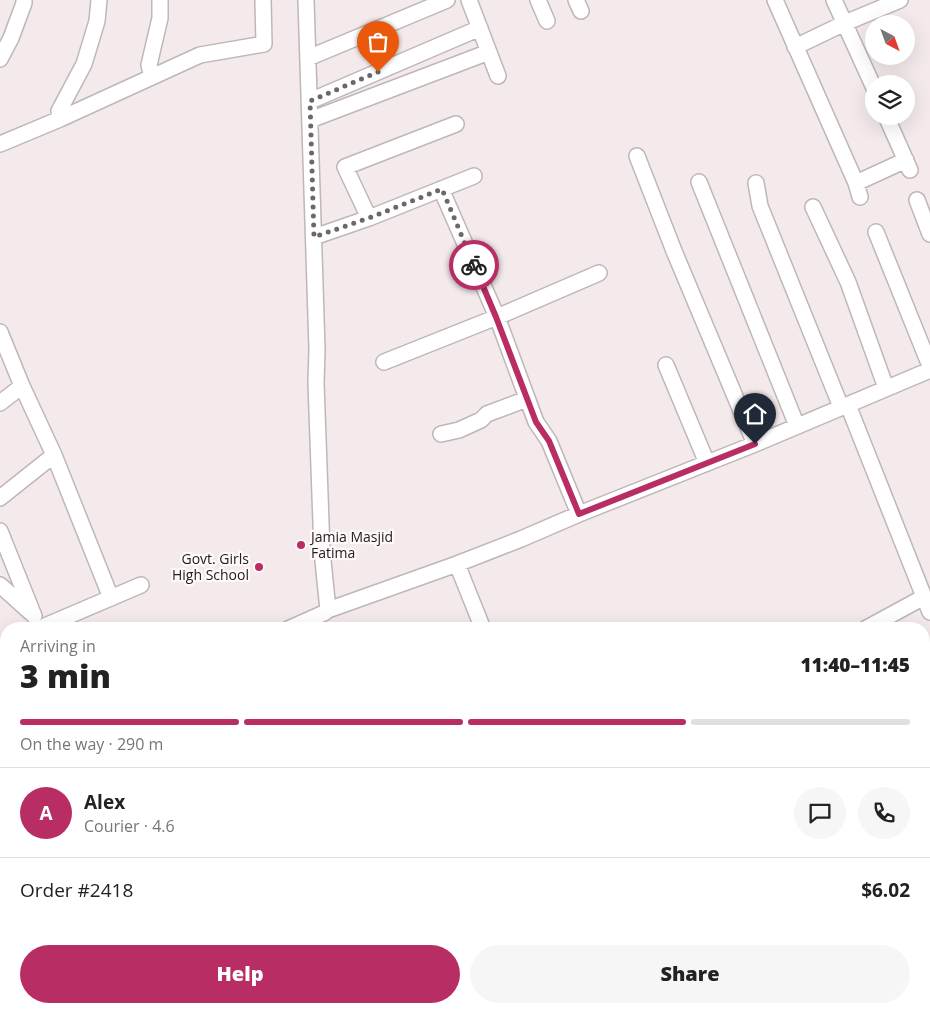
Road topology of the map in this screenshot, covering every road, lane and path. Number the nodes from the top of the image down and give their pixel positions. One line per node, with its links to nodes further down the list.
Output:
1 (24, 0): 18 (street)
2 (99, 0): 23 (street)
3 (160, 0): 21 (street)
4 (263, 0): 21 (street)
5 (447, 0): 17 (street)
6 (469, 0): 14 (street)
7 (538, 0): 12 (street)
8 (775, 0): 15 (street)
9 (834, 0): 13 (street)
10 (900, 0): 13 (street)
11 (309, 2): 17 (street)
12 (548, 21)
13 (845, 23): 15 (street); 19 (street)
14 (480, 28): 16 (street); 22 (street)
15 (795, 46): 26 (street)
16 (489, 52): 20 (street); 24 (street)
17 (308, 58): 22 (street)
18 (0, 59)
19 (868, 75)
20 (498, 76)
21 (152, 77): 23 (street)
22 (310, 101): 24 (street)
23 (60, 119): 27 (street)
24 (310, 120): 38 (street)
25 (456, 124): 35 (street)
26 (890, 125)
27 (0, 143)
28 (637, 156): 53 (street)
29 (474, 176): 32 (street)
30 (699, 182): 51 (street)
31 (756, 183): 50 (street)
32 (442, 189): 35 (street); 40 (street)
33 (917, 200): 37 (street)
34 (813, 207): 47 (street)
35 (369, 218): 38 (street)
36 (876, 232): 44 (street)
37 (930, 234)
38 (314, 237): 64 (street)
39 (599, 273): 40 (street)
40 (496, 317): 42 (street); 48 (street)
41 (0, 332): 46 (street)
42 (384, 362)
43 (666, 365): 55 (street)
44 (930, 366)
45 (930, 370): 47 (street)
46 (22, 386): 49 (street); 54 (street)
47 (886, 388): 50 (street)
48 (527, 399): 52 (street); 57 (street)
49 (0, 403)
50 (844, 406): 51 (street); 63 (street)
51 (797, 426): 53 (street)
52 (441, 434)
53 (755, 444): 55 (street)
54 (54, 455): 56 (street); 62 (street)
55 (707, 463): 57 (street)
56 (0, 498)
57 (579, 514): 59 (street)
58 (0, 531): 67 (street)
59 (457, 564): 64 (street); 71 (street)
60 (0, 585): 66 (street)
61 (142, 586): 62 (street)
62 (111, 598): 68 (street)
63 (924, 598): 65 (street); 72 (street)
64 (326, 612): 69 (street); 70 (street)
65 (930, 612)
66 (40, 622)
67 (41, 622)
68 (47, 622)
69 (304, 622)
70 (325, 622)
71 (480, 622)
72 (879, 622)

